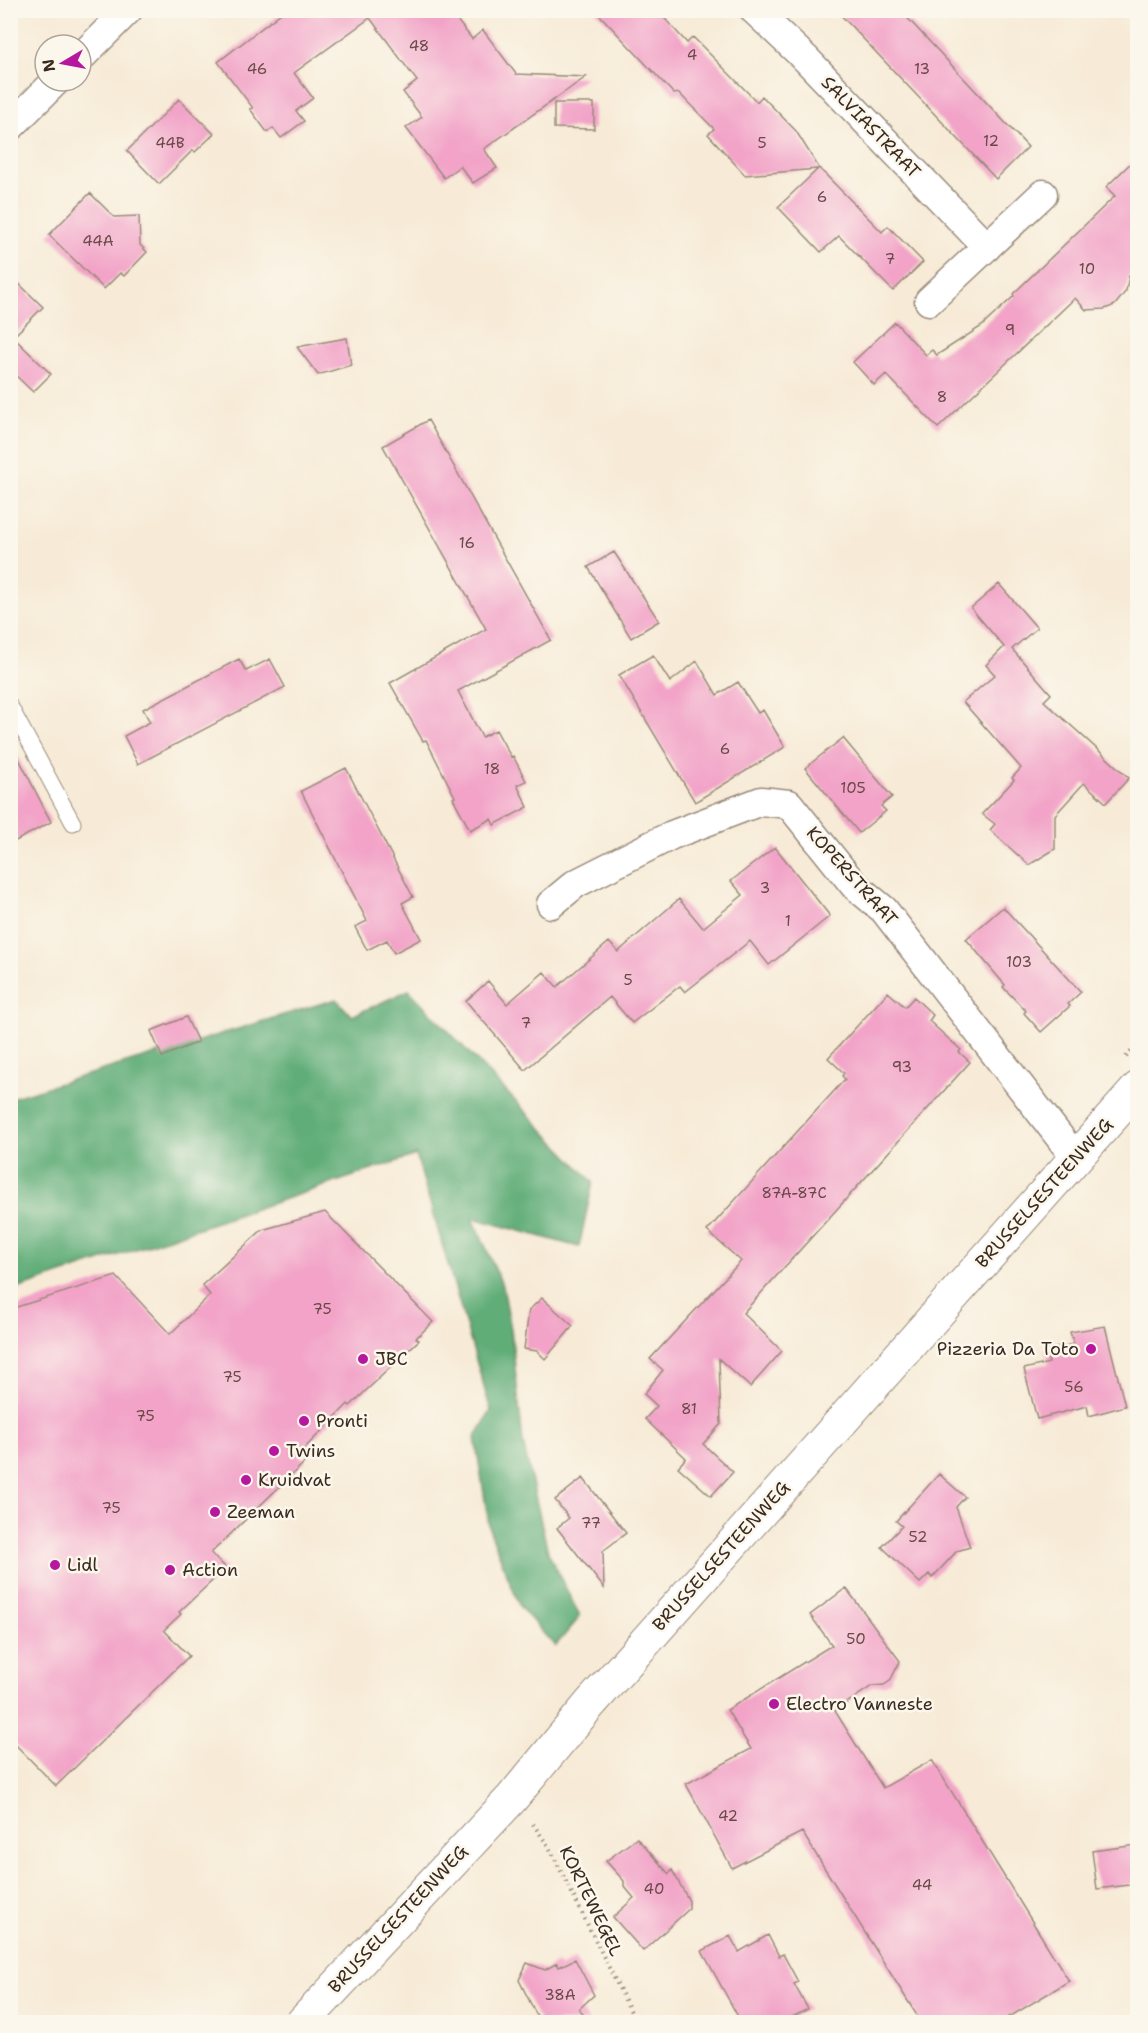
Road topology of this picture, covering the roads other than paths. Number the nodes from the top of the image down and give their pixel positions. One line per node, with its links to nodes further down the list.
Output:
1 (128, 10): 3 (street)
2 (754, 10): 7 (street, SALVIASTRAAT)
3 (93, 45)
4 (44, 93): 5 (street)
5 (10, 127)
6 (1043, 194): 7 (street)
7 (987, 246): 8 (street)
8 (929, 301)
9 (10, 706): 10 (lane)
10 (73, 823)
11 (551, 904): 13 (street, KOPERSTRAAT)
12 (1137, 1088): 13 (main road, BRUSSELSESTEENWEG)
13 (1075, 1157): 14 (main road, BRUSSELSESTEENWEG)
14 (303, 2022)

